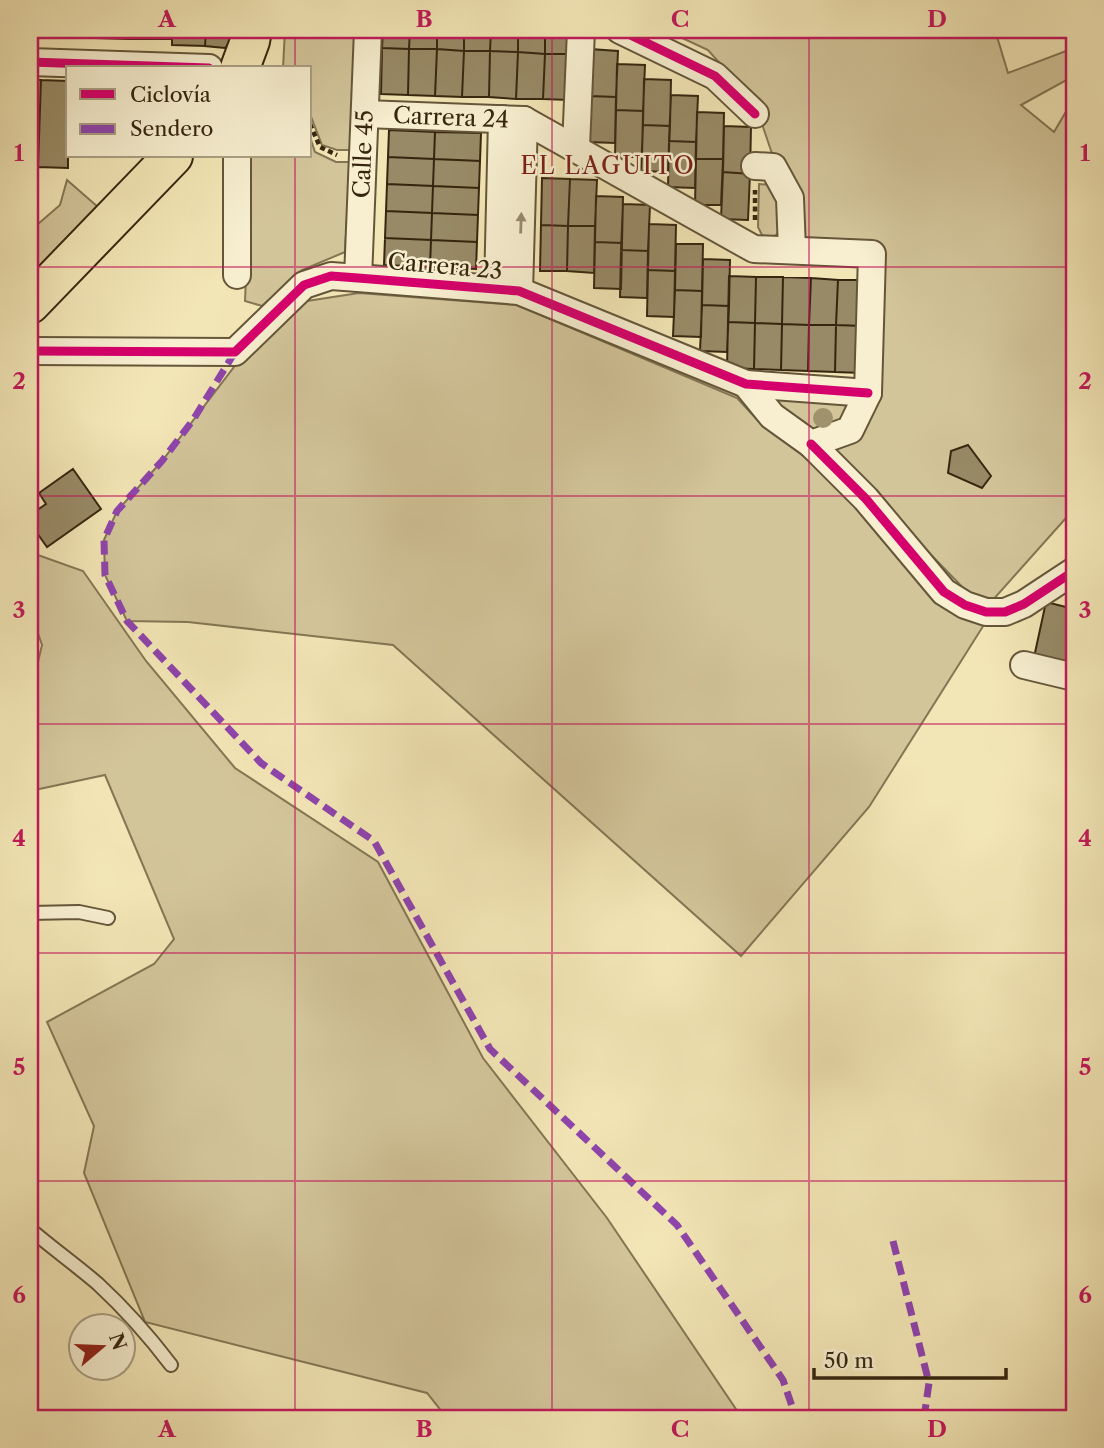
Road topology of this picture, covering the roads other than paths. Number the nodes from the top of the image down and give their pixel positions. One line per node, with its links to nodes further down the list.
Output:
1 (252, 30): 7 (highway)
2 (368, 30): 8 (street, Calle 45)
3 (580, 30): 11 (street)
4 (620, 30): 9 (street)
5 (30, 62): 6 (street)
6 (149, 66)
7 (241, 66)
8 (365, 114): 10 (street, Carrera 24); 17 (street, Calle 45)
9 (755, 114)
10 (513, 120): 11 (street, Carrera 24); 18 (street)
11 (576, 148): 15 (street, Carrera 24)
12 (171, 158): 19 (highway)
13 (237, 158): 16 (street)
14 (755, 166): 15 (street)
15 (792, 250): 22 (street)
16 (237, 275)
17 (358, 278): 18 (street, Carrera 23); 20 (street, Carrera 23)
18 (508, 290): 21 (street, Carrera 23)
19 (30, 304)
20 (30, 351)
21 (746, 384): 22 (street, Carrera 23); 23 (street)
22 (868, 393): 23 (street)
23 (811, 444): 24 (street)
24 (1074, 571)
25 (1024, 665): 26 (street)
26 (1074, 677)
27 (30, 913): 28 (lane)
28 (108, 918)
29 (30, 1230): 30 (lane)
30 (171, 1366)

